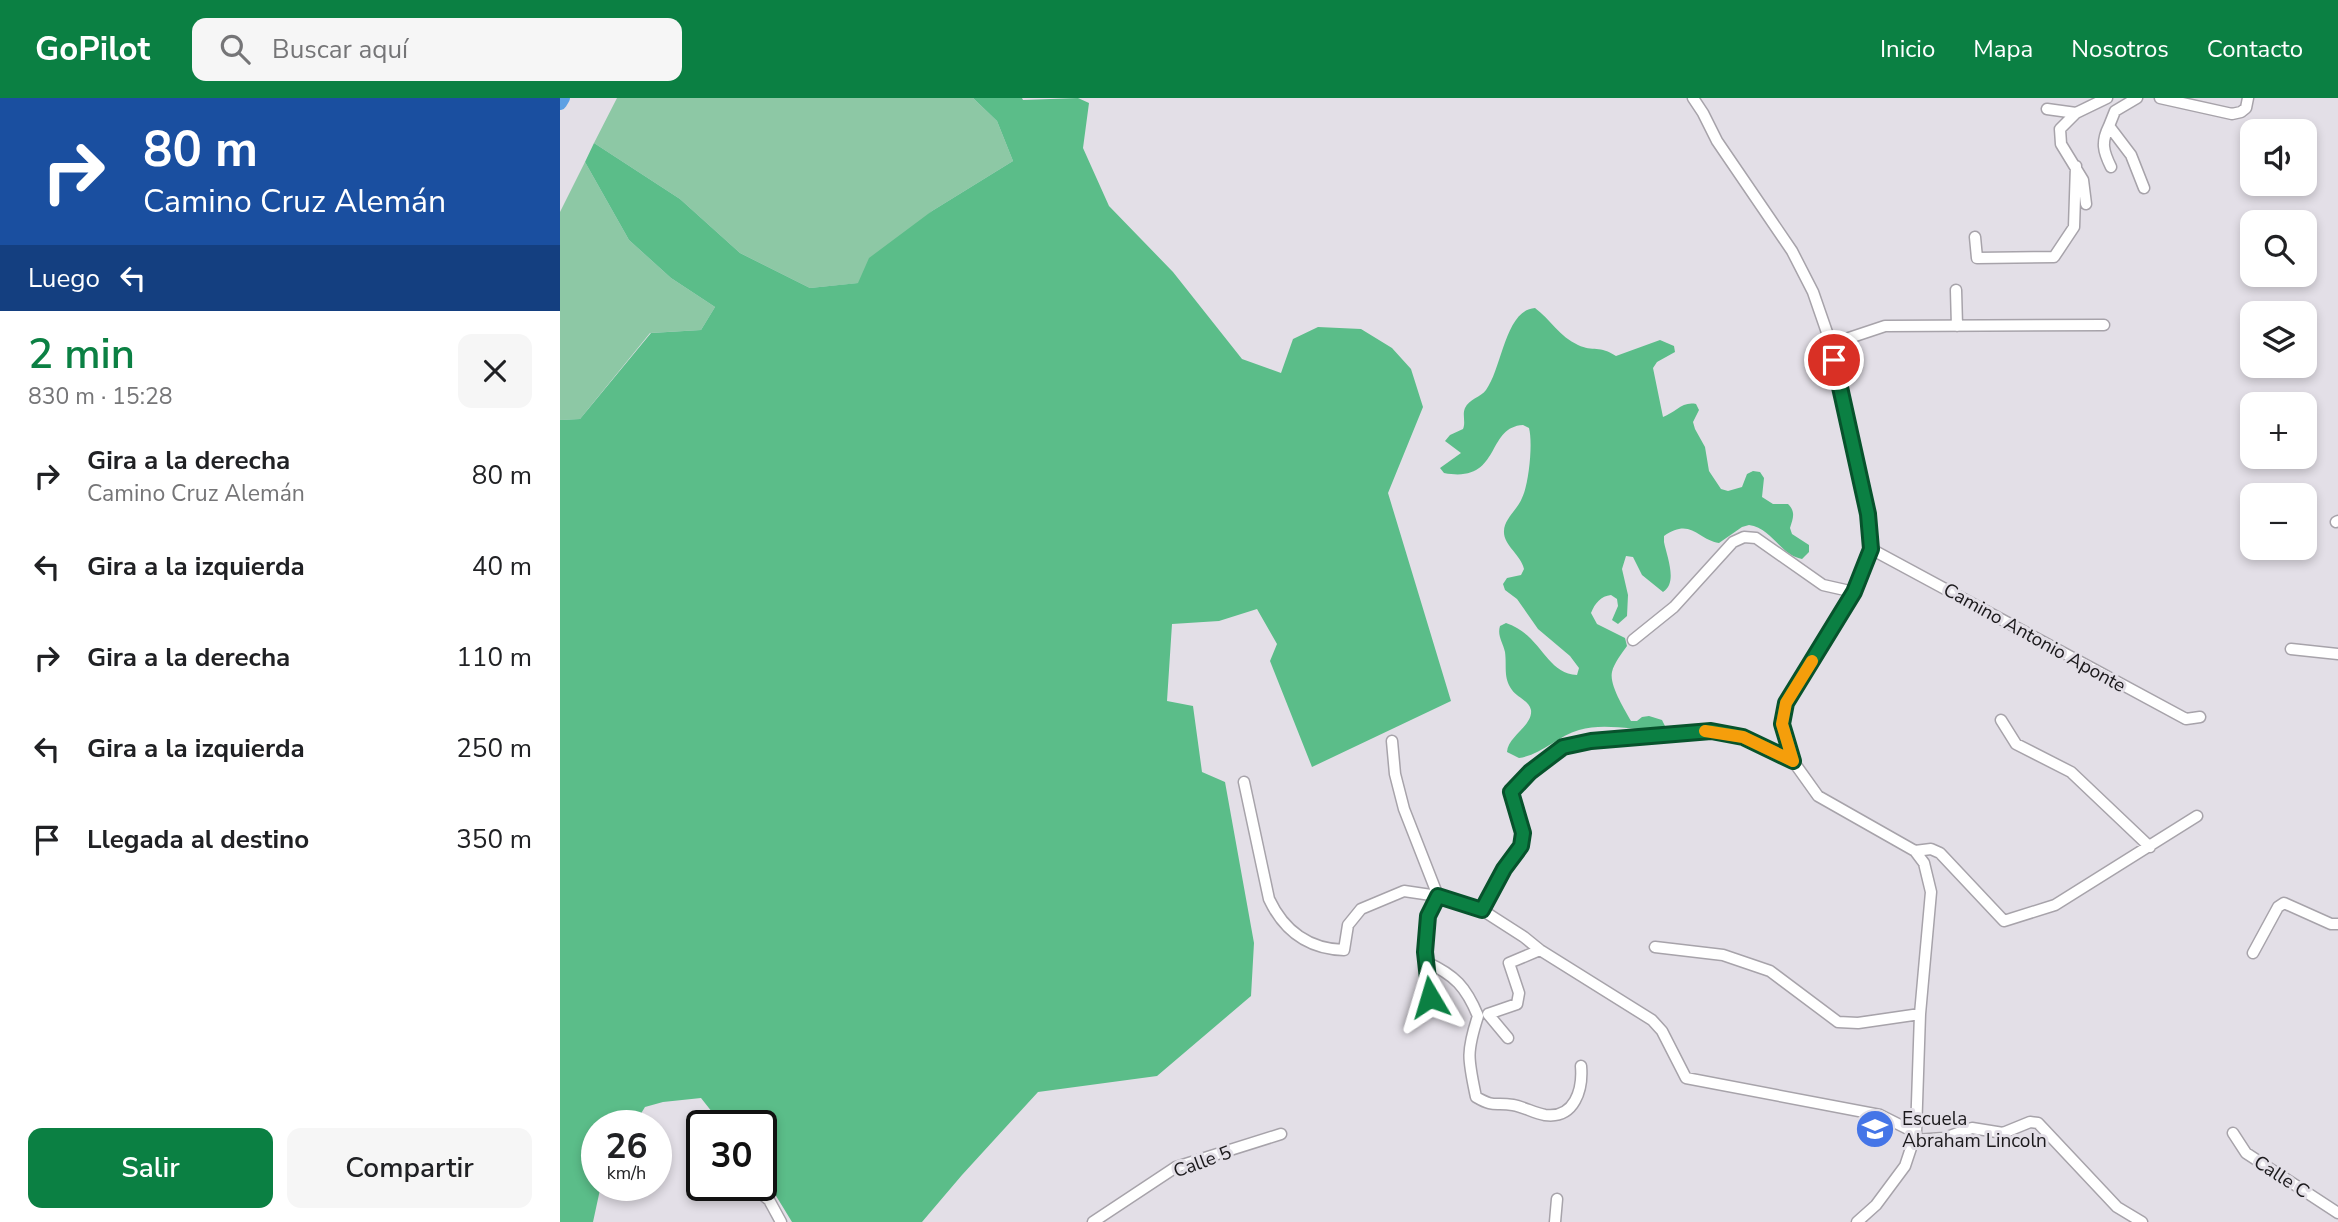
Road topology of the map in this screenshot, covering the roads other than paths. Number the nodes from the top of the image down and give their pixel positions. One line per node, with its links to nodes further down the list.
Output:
1 (1693, 98): 17 (street)
2 (2107, 98): 7 (street)
3 (2137, 98): 8 (street)
4 (2160, 98): 5 (street)
5 (2248, 98)
6 (2047, 109): 7 (street)
7 (2076, 113): 9 (street)
8 (2109, 126): 10 (street); 11 (street)
9 (2076, 166): 12 (street); 13 (street)
10 (2111, 167)
11 (2144, 188)
12 (2086, 204)
13 (1975, 237)
14 (1956, 290): 16 (street)
15 (2104, 325): 16 (street)
16 (1956, 326): 17 (street)
17 (1831, 344): 18 (street)
18 (1871, 549): 19 (street); 23 (street, Camino Antonio Aponte)
19 (1854, 592): 20 (street); 26 (street)
20 (1633, 640)
21 (2291, 649): 22 (street)
22 (2338, 653)
23 (2200, 718)
24 (2001, 720): 29 (street)
25 (1392, 741): 31 (street)
26 (1793, 761): 30 (street); 32 (street)
27 (1244, 782): 31 (street)
28 (2197, 816): 29 (street)
29 (2150, 847): 30 (street)
30 (1915, 851): 39 (street)
31 (1438, 896): 32 (street); 37 (street)
32 (1482, 910): 35 (street)
33 (2338, 924): 36 (street)
34 (1655, 947): 39 (street)
35 (1540, 950): 40 (street); 44 (street)
36 (2253, 953)
37 (1426, 962): 38 (street); 41 (street)
38 (1430, 997)
39 (1920, 1014): 44 (street)
40 (1508, 1038)
41 (1581, 1066)
42 (2233, 1133): 47 (street, Calle C)
43 (1281, 1134): 49 (street, Calle 5)
44 (1915, 1136): 51 (street); 52 (street)
45 (1557, 1199): 50 (street)
46 (770, 1201): 48 (street)
47 (2338, 1213)
48 (781, 1222)
49 (1093, 1222)
50 (1555, 1222)
51 (1857, 1222)
52 (2142, 1222)

